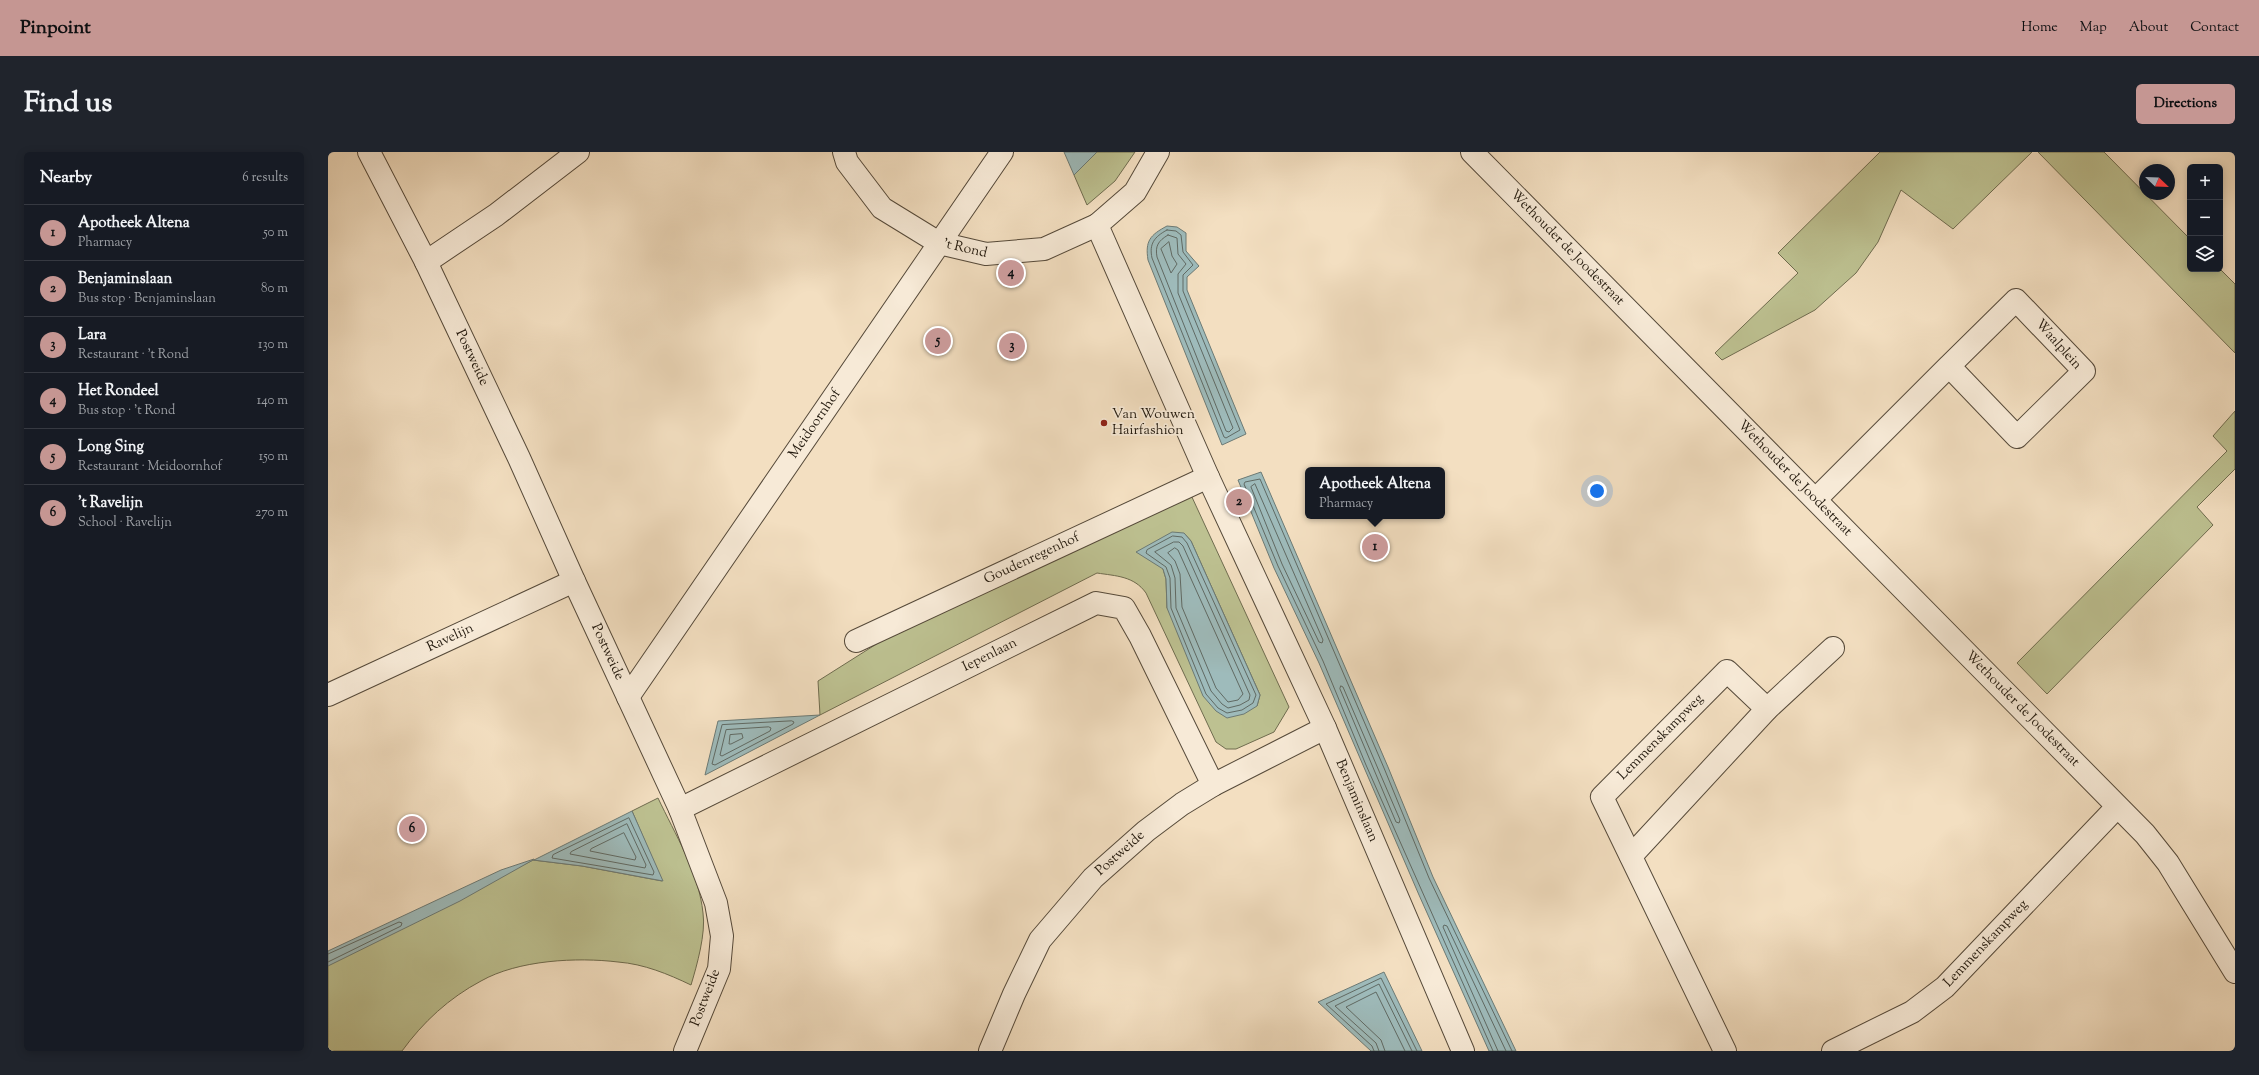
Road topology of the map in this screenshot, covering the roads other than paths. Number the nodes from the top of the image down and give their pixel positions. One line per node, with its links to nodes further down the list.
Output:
1 (369, 152): 9 (street, Postweide)
2 (578, 152): 9 (street)
3 (844, 152): 8 (street, 't Rond)
4 (1002, 152): 8 (street, Meidoornhof)
5 (1158, 152): 7 (street, 't Rond)
6 (1472, 152): 12 (street, Wethouder de Joodestraat)
7 (1096, 226): 8 (street, 't Rond); 11 (street, Benjaminslaan)
8 (939, 243): 17 (street, Meidoornhof)
9 (426, 262): 13 (street, Postweide)
10 (1949, 366): 10 (street, Waalplein); 12 (street, Waalplein)
11 (1208, 478): 14 (street, Goudenregenhof); 19 (street, Benjaminslaan)
12 (1816, 499): 21 (street, Wethouder de Joodestraat)
13 (574, 581): 16 (street, Ravelijn); 17 (street, Postweide)
14 (856, 641)
15 (1833, 648): 18 (street)
16 (328, 694)
17 (628, 697): 22 (street, Postweide)
18 (1767, 709): 23 (street); 23 (street, Lemmenskampweg)
19 (1324, 728): 20 (street, Postweide); 27 (street, Benjaminslaan)
20 (1213, 786): 22 (street, Iepenlaan); 26 (street, Postweide)
21 (2117, 807): 24 (street, Wethouder de Joodestraat); 29 (street, Lemmenskampweg)
22 (680, 809): 25 (street, Postweide)
23 (1631, 856): 28 (street, Lemmenskampweg)
24 (2233, 969)
25 (685, 1051)
26 (990, 1051)
27 (1463, 1051)
28 (1726, 1051)
29 (1833, 1051)

